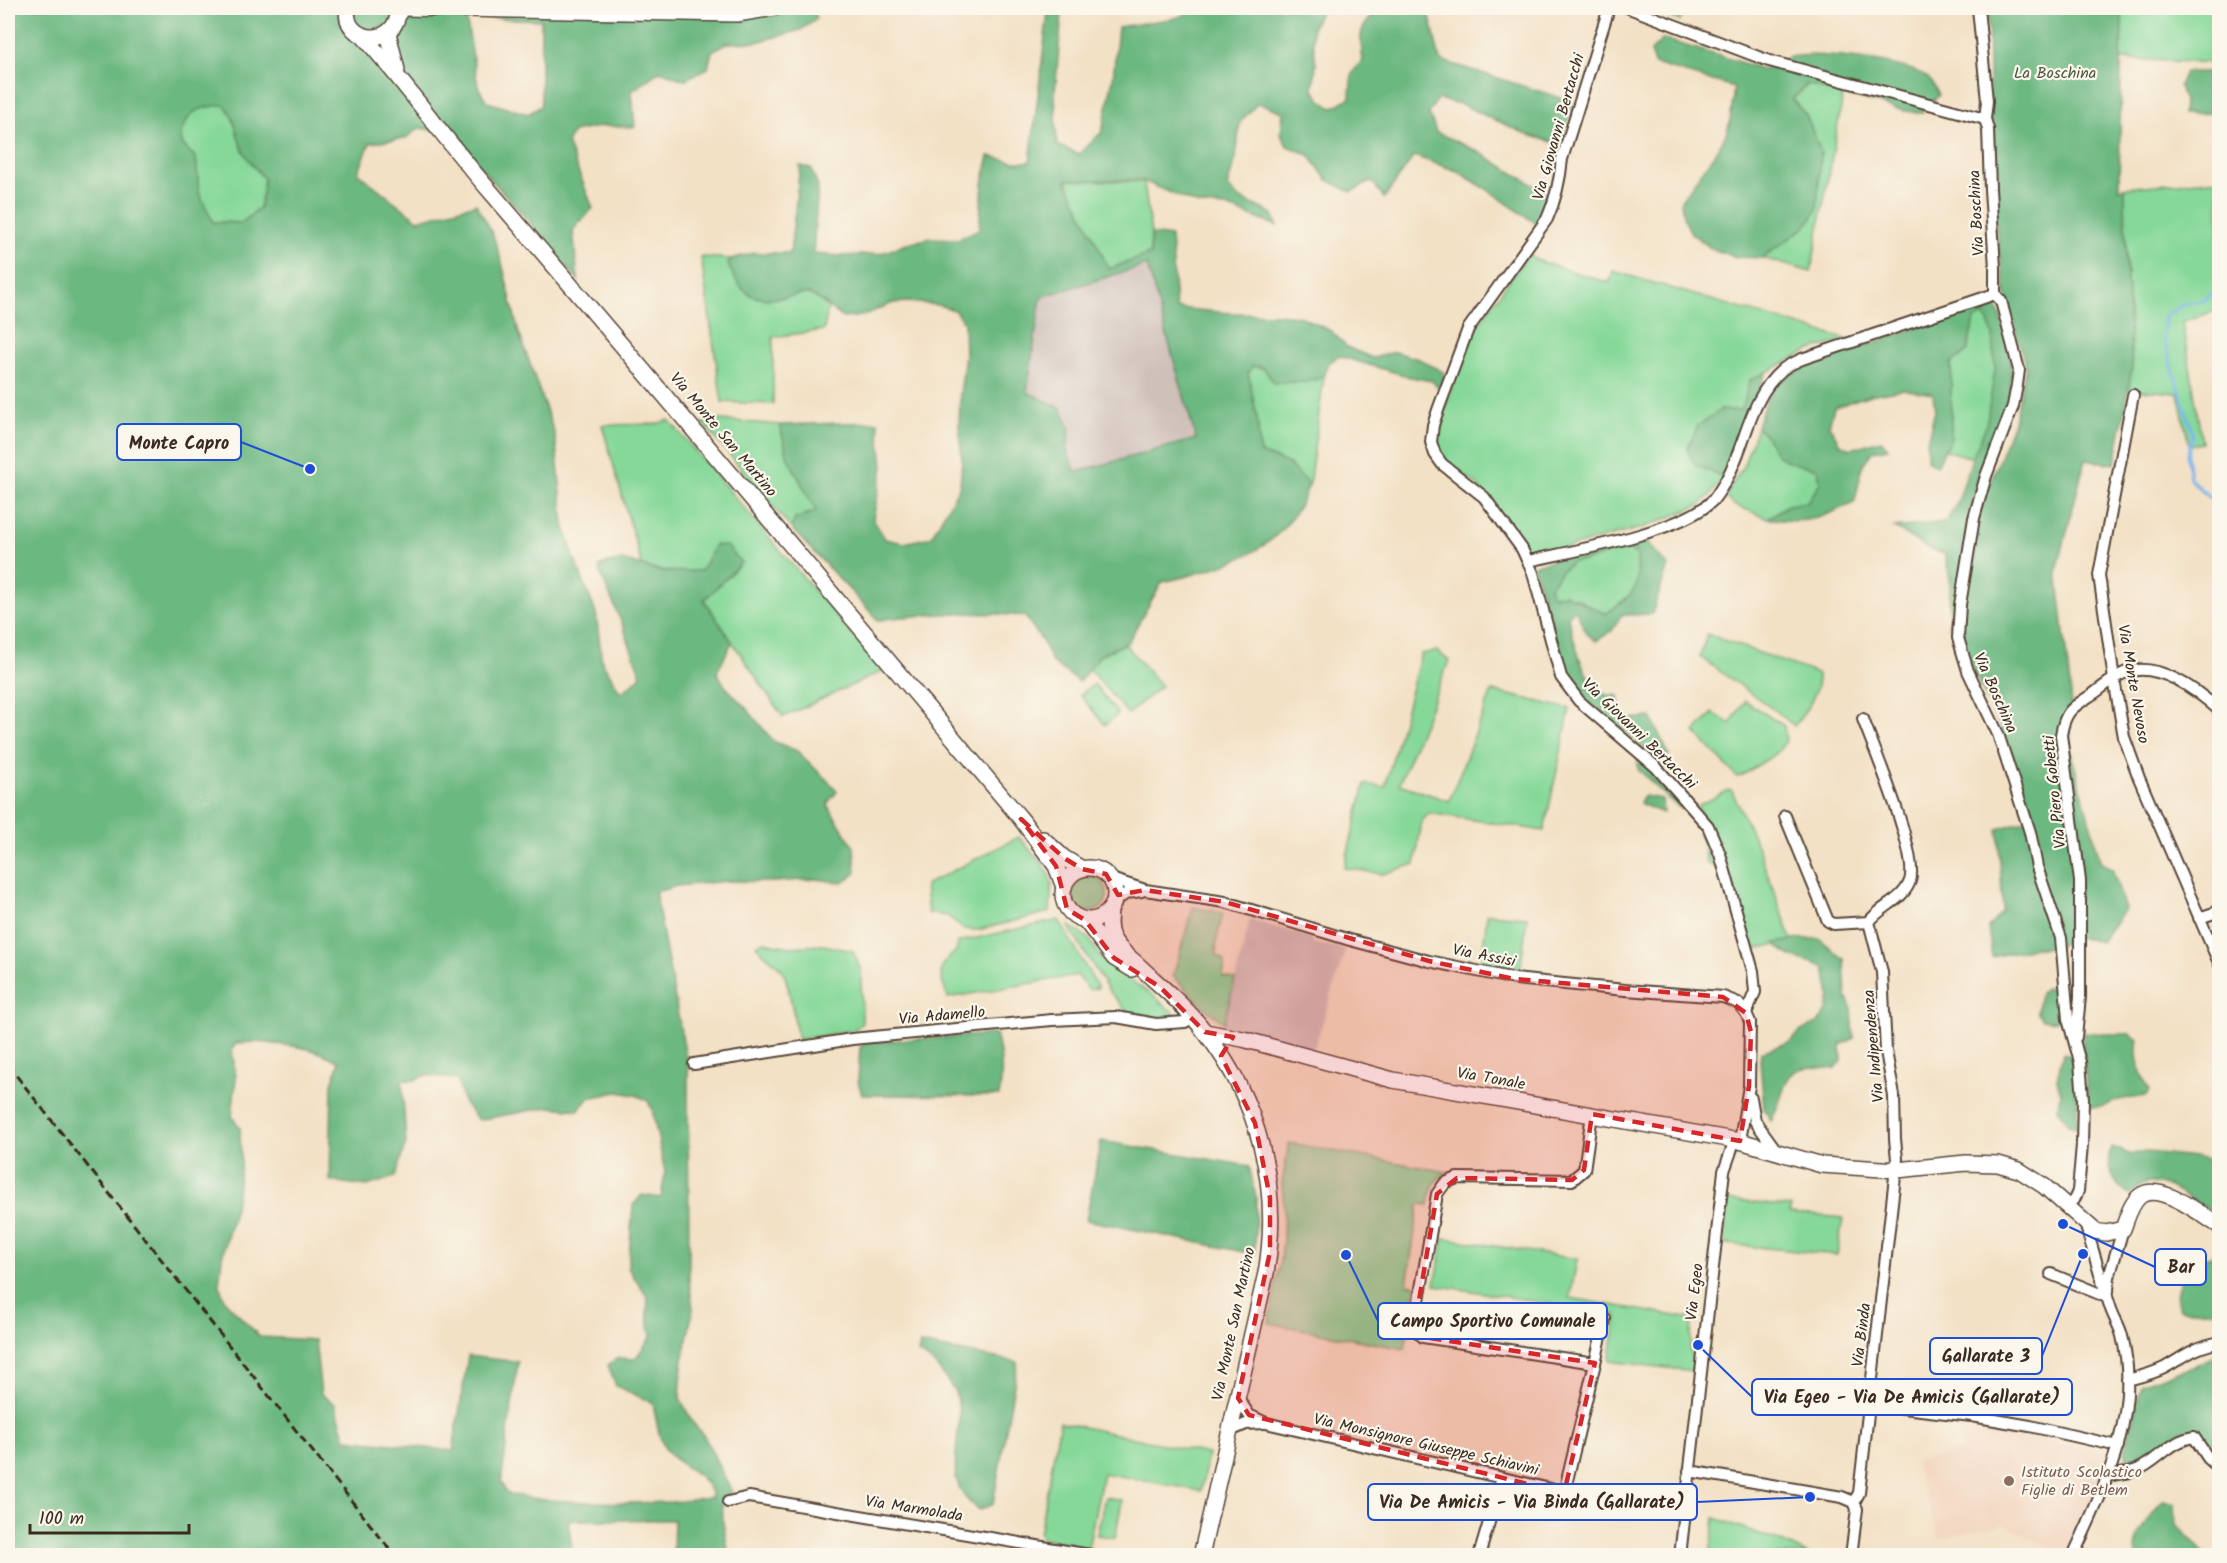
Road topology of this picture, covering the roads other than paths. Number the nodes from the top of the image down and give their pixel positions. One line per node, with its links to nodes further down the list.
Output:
1 (399, 8): 8 (street)
2 (405, 8): 3 (street)
3 (774, 8)
4 (1609, 8): 14 (street, Via Giovanni Bertacchi)
5 (1629, 8): 11 (street)
6 (1978, 8): 11 (street, Via Boschina)
7 (346, 9): 9 (street, Via Monte San Martino)
8 (388, 33): 9 (street); 10 (street, Via Monte San Martino)
9 (363, 36): 10 (street, Via Monte San Martino)
10 (397, 73): 19 (street, Via Monte San Martino)
11 (1985, 119): 12 (street, Via Boschina)
12 (1995, 294): 14 (street); 35 (street, Via Boschina)
13 (2133, 395): 15 (street, Via Monte Nevoso)
14 (1528, 561): 31 (street, Via Giovanni Bertacchi)
15 (2114, 679): 16 (street, Via Piero Gobetti); 26 (street, Via Monte Nevoso); 35 (street, Via Piero Gobetti)
16 (2220, 711)
17 (1863, 719): 28 (street)
18 (1785, 816): 28 (street)
19 (1021, 819): 20 (street, Via Monte San Martino); 22 (street, Via Monte San Martino)
20 (1082, 869): 21 (street, Via Monte San Martino); 22 (street)
21 (1111, 879): 23 (street, Via Assisi); 24 (street, Via Monte San Martino)
22 (1064, 887): 27 (street, Via Monte San Martino)
23 (1145, 890): 24 (street, Via Assisi); 31 (street, Via Assisi)
24 (1113, 906): 27 (street); 30 (street, Via Monte San Martino)
25 (2220, 911): 26 (street)
26 (2199, 918): 29 (street, Via Monte Nevoso)
27 (1085, 920): 30 (street, Via Monte San Martino)
28 (1869, 922): 42 (street, Via Indipendenza)
29 (2220, 965)
30 (1160, 987): 32 (street, Via Monte San Martino)
31 (1746, 1013): 38 (street)
32 (1193, 1017): 33 (street, Via Monte San Martino); 37 (street, Via Adamello)
33 (1205, 1032): 34 (street, Via Tonale); 36 (street, Via Monte San Martino)
34 (1243, 1040): 36 (street); 39 (street, Via Tonale)
35 (2076, 1045): 43 (street, Via Boschina)
36 (1221, 1056): 53 (street, Via Monte San Martino)
37 (694, 1064)
38 (1749, 1086): 40 (street); 41 (street)
39 (1592, 1114): 40 (street, Via Tonale); 51 (street)
40 (1738, 1140): 41 (street, Via Tonale); 59 (street, Via Egeo)
41 (1776, 1150): 42 (street, Via Tonale)
42 (1897, 1170): 43 (street, Via Tonale); 54 (street, Via Binda)
43 (2068, 1205): 44 (street, Via Tonale)
44 (2085, 1222): 46 (street); 48 (street)
45 (2220, 1226): 46 (street)
46 (2123, 1229): 48 (street)
47 (2051, 1274): 48 (street)
48 (2107, 1297): 52 (street)
49 (1605, 1319): 51 (street)
50 (2220, 1342): 52 (street)
51 (1595, 1364): 62 (street)
52 (2127, 1380): 57 (street)
53 (1238, 1398): 55 (street, Via Monsignore Giuseppe Schiavini); 56 (street, Via Monte San Martino)
54 (1869, 1404): 57 (street); 64 (street, Via Binda)
55 (1266, 1423): 56 (street, Via Monsignore Giuseppe Schiavini); 61 (street, Via Monsignore Giuseppe Schiavini)
56 (1230, 1431): 67 (street, Via Monte San Martino)
57 (2118, 1446): 60 (street)
58 (2220, 1468): 60 (street)
59 (1689, 1471): 64 (street); 65 (street, Via Egeo)
60 (2109, 1476): 71 (street)
61 (1502, 1478): 62 (street, Via Monsignore Giuseppe Schiavini); 68 (street)
62 (1564, 1493): 65 (street, Via Monsignore Giuseppe Schiavini)
63 (728, 1502): 66 (street, Via Marmolada)
64 (1854, 1502): 70 (street, Via Binda)
65 (1685, 1514): 69 (street, Via Egeo)
66 (1096, 1556)
67 (1201, 1556)
68 (1479, 1556)
69 (1680, 1556)
70 (1851, 1556)
71 (2073, 1556)

